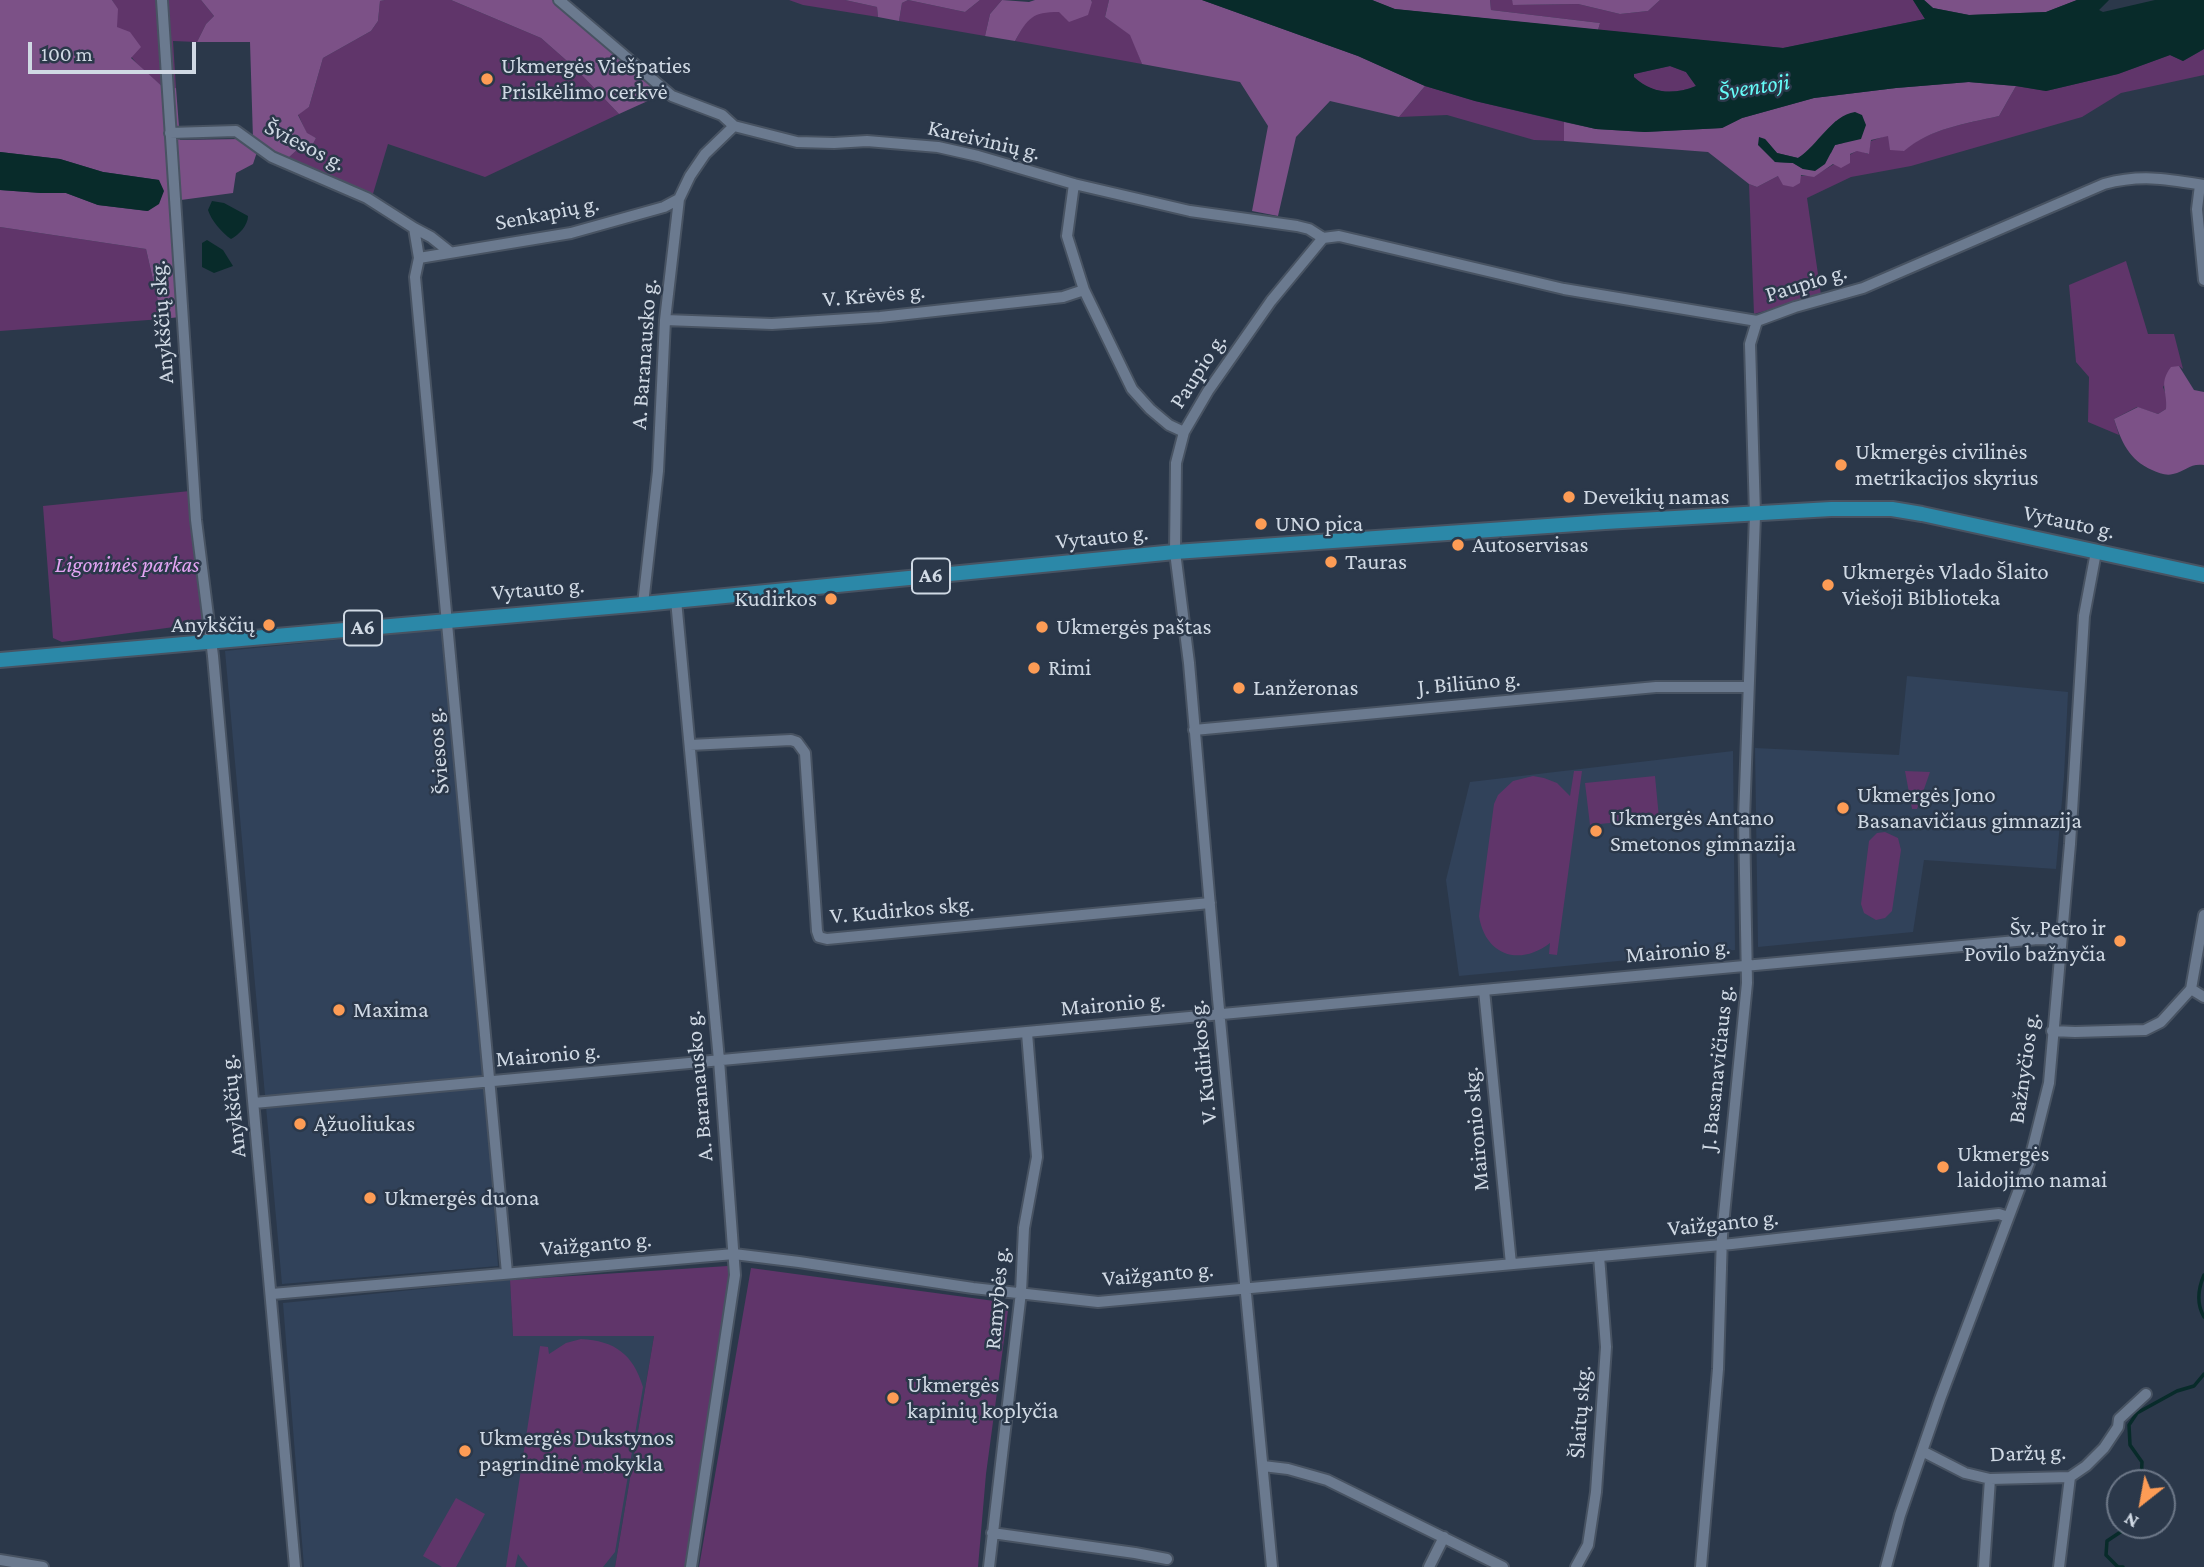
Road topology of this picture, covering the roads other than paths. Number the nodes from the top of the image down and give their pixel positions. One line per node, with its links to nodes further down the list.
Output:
1 (162, 0): 4 (street, Anykščių skg.)
2 (559, 0): 3 (street, Kareivinių g.)
3 (734, 126): 5 (street, Kareivinių g.); 7 (street, A. Baranausko g.)
4 (170, 133): 8 (street, Šviesos g.); 24 (street, Anykščių skg.)
5 (1074, 184): 9 (street, Paupio g.); 13 (street)
6 (2202, 185): 12 (street); 15 (street, Paupio g.)
7 (679, 200): 10 (street, Senkapių g.); 14 (street, A. Baranausko g.)
8 (414, 228): 10 (street, Šviesos g.); 11 (street, Šviesos g.)
9 (1323, 239): 15 (street, Paupio g.); 16 (street, Paupio g.)
10 (450, 252): 11 (street, Senkapių g.)
11 (419, 258): 23 (street, Šviesos g.)
12 (2204, 280)
13 (1084, 290): 14 (street, V. Krėvės g.); 16 (street)
14 (665, 320): 22 (street, A. Baranausko g.)
15 (1756, 321): 17 (street, J. Basanavičiaus g.)
16 (1184, 432): 18 (street, Paupio g.)
17 (1755, 515): 18 (main road, Vytauto g. / A6); 19 (main road, Vytauto g. / A6); 26 (street, J. Basanavičiaus g.)
18 (1175, 552): 21 (main road, Vytauto g. / A6); 27 (street, V. Kudirkos g.)
19 (2096, 552): 20 (main road, Vytauto g. / A6); 31 (street, Bažnyčios g.)
20 (2204, 575)
21 (676, 600): 22 (main road, Vytauto g. / A6); 28 (street, A. Baranausko g.)
22 (643, 604): 23 (main road, Vytauto g. / A6)
23 (448, 620): 24 (main road, Vytauto g. / A6); 40 (street, Šviesos g.)
24 (212, 641): 25 (main road, Vytauto g. / A6); 41 (street, Anykščių g.)
25 (0, 660)
26 (1747, 687): 27 (street, J. Biliūno g.); 32 (street, J. Basanavičiaus g.)
27 (1194, 730): 29 (street, V. Kudirkos g.)
28 (690, 745): 29 (street, V. Kudirkos skg.); 39 (street, A. Baranausko g.)
29 (1210, 903): 36 (street, V. Kudirkos g.)
30 (2204, 915): 33 (street)
31 (2060, 940): 32 (street, Maironio g.); 37 (street, Bažnyčios g.)
32 (1747, 965): 34 (street, Maironio g.); 43 (street, J. Basanavičiaus g.)
33 (2191, 989): 35 (street); 37 (street)
34 (1484, 990): 36 (street, Maironio g.); 46 (street, Maironio skg.)
35 (2204, 997)
36 (1220, 1015): 38 (street, Maironio g.); 48 (street, V. Kudirkos g.)
37 (2052, 1031): 42 (street, Bažnyčios g.)
38 (1027, 1033): 39 (street, Maironio g.); 49 (street, Ramybės g.)
39 (719, 1060): 40 (street, Maironio g.); 44 (street, A. Baranausko g.)
40 (488, 1082): 41 (street, Maironio g.); 47 (street, Šviesos g.)
41 (254, 1103): 50 (street, Anykščių g.)
42 (2008, 1217): 43 (street, Vaižganto g.); 52 (street, Bažnyčios g.)
43 (1722, 1244): 45 (street, Vaižganto g.); 68 (street, J. Basanavičiaus g.)
44 (734, 1254): 47 (street, Vaižganto g.); 49 (street, Vaižganto g.); 62 (street, A. Baranausko g.)
45 (1599, 1256): 46 (street, Vaižganto g.); 67 (street, Šlaitų skg.)
46 (1511, 1264): 48 (street, Vaižganto g.)
47 (507, 1273): 50 (street, Vaižganto g.)
48 (1247, 1288): 49 (street, Vaižganto g.); 53 (street, V. Kudirkos g.)
49 (1021, 1292): 56 (street, Ramybės g.)
50 (272, 1294): 61 (street, Anykščių g.)
51 (2146, 1394): 54 (street, Daržų g.)
52 (1922, 1451): 55 (street, Daržų g.); 69 (street, Bažnyčios g.)
53 (1263, 1466): 57 (street); 64 (street, V. Kudirkos g.)
54 (2070, 1477): 55 (street, Daržų g.); 71 (street)
55 (1990, 1479): 70 (street)
56 (992, 1533): 58 (street); 63 (street, Ramybės g.)
57 (1444, 1537): 65 (street); 66 (street)
58 (1167, 1559)
59 (0, 1560): 60 (street)
60 (43, 1567)
61 (295, 1567)
62 (691, 1567)
63 (989, 1567)
64 (1272, 1567)
65 (1429, 1567)
66 (1503, 1567)
67 (1576, 1567)
68 (1701, 1567)
69 (1886, 1567)
70 (1984, 1567)
71 (2059, 1567)

